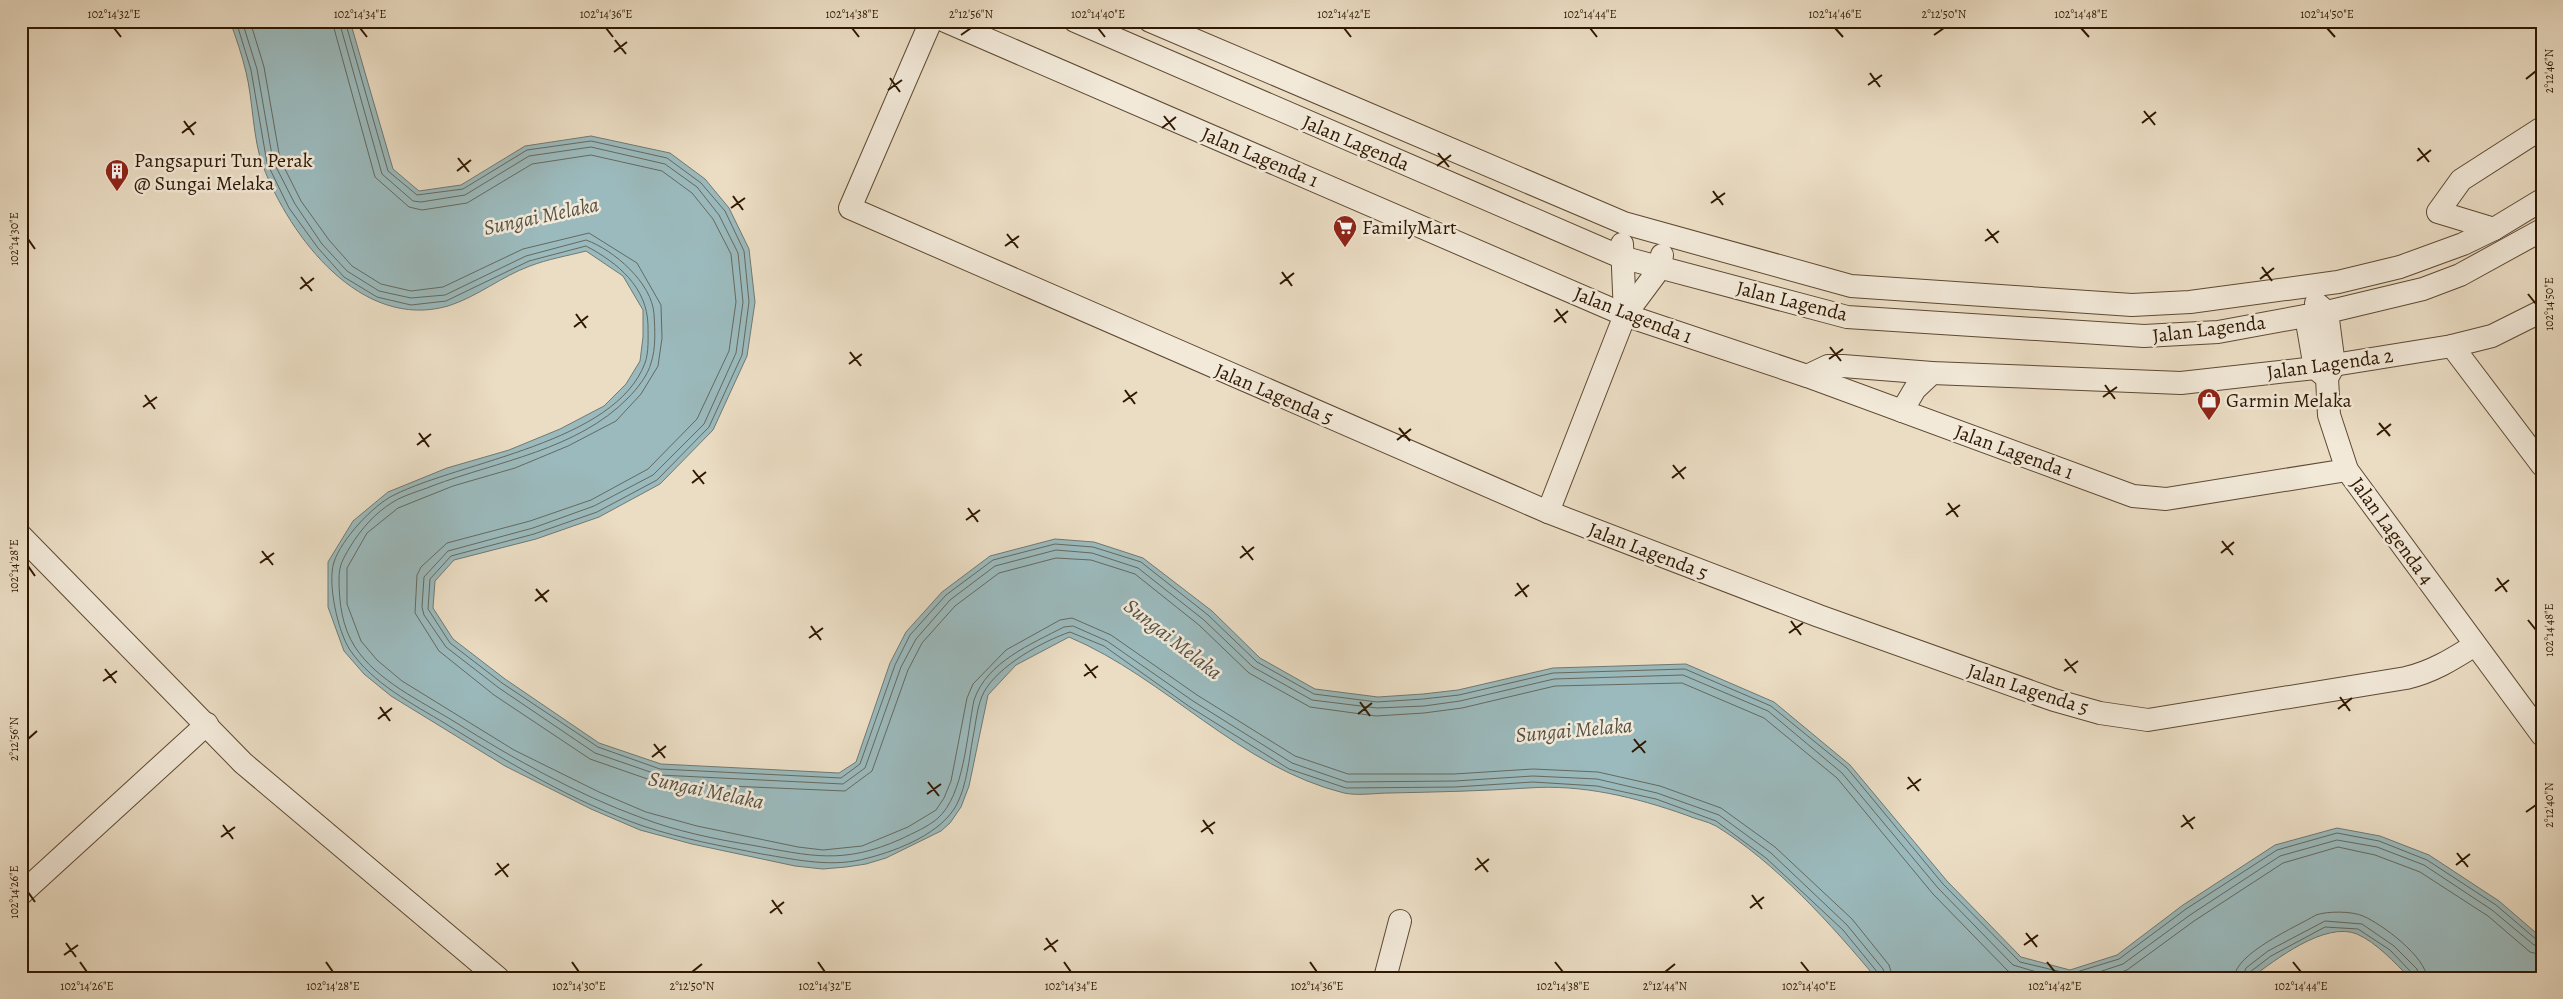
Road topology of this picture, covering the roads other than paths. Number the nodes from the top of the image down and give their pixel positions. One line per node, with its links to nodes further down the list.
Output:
1 (931, 21): 25 (street, Jalan Lagenda 5)
2 (945, 21): 17 (street, Jalan Lagenda 1)
3 (1075, 21): 11 (street, Jalan Lagenda)
4 (1150, 21): 7 (street, Jalan Lagenda)
5 (2542, 128): 8 (street)
6 (2542, 200): 8 (street, Jalan Lagenda)
7 (1624, 223): 10 (street, Jalan Lagenda); 11 (street)
8 (2494, 229): 13 (street, Jalan Lagenda)
9 (2542, 230): 15 (street, Jalan Lagenda)
10 (1664, 236): 12 (street); 14 (street, Jalan Lagenda)
11 (1621, 257): 12 (street, Jalan Lagenda); 17 (street)
12 (1660, 268): 15 (street, Jalan Lagenda); 17 (street)
13 (2338, 282): 14 (street, Jalan Lagenda); 15 (street)
14 (2288, 290): 15 (street)
15 (2317, 310): 19 (street, Jalan Lagenda 4)
16 (2542, 312): 18 (street, Jalan Lagenda 2)
17 (1624, 315): 21 (street, Jalan Lagenda 1); 25 (street)
18 (2452, 346): 19 (street, Jalan Lagenda 2); 23 (street)
19 (2325, 370): 20 (street, Jalan Lagenda 2); 24 (street, Jalan Lagenda 4)
20 (1932, 373): 21 (street, Jalan Lagenda 2); 22 (street)
21 (1807, 376): 22 (street, Jalan Lagenda 1)
22 (1902, 411): 24 (street, Jalan Lagenda 1)
23 (2542, 465)
24 (2347, 470): 27 (street, Jalan Lagenda 4)
25 (1548, 512): 27 (street, Jalan Lagenda 5)
26 (21, 536): 28 (street)
27 (2475, 645): 29 (street, Jalan Lagenda 4)
28 (208, 724): 30 (street); 32 (street)
29 (2542, 735)
30 (21, 894)
31 (1400, 921): 33 (street)
32 (498, 978)
33 (1385, 978)

